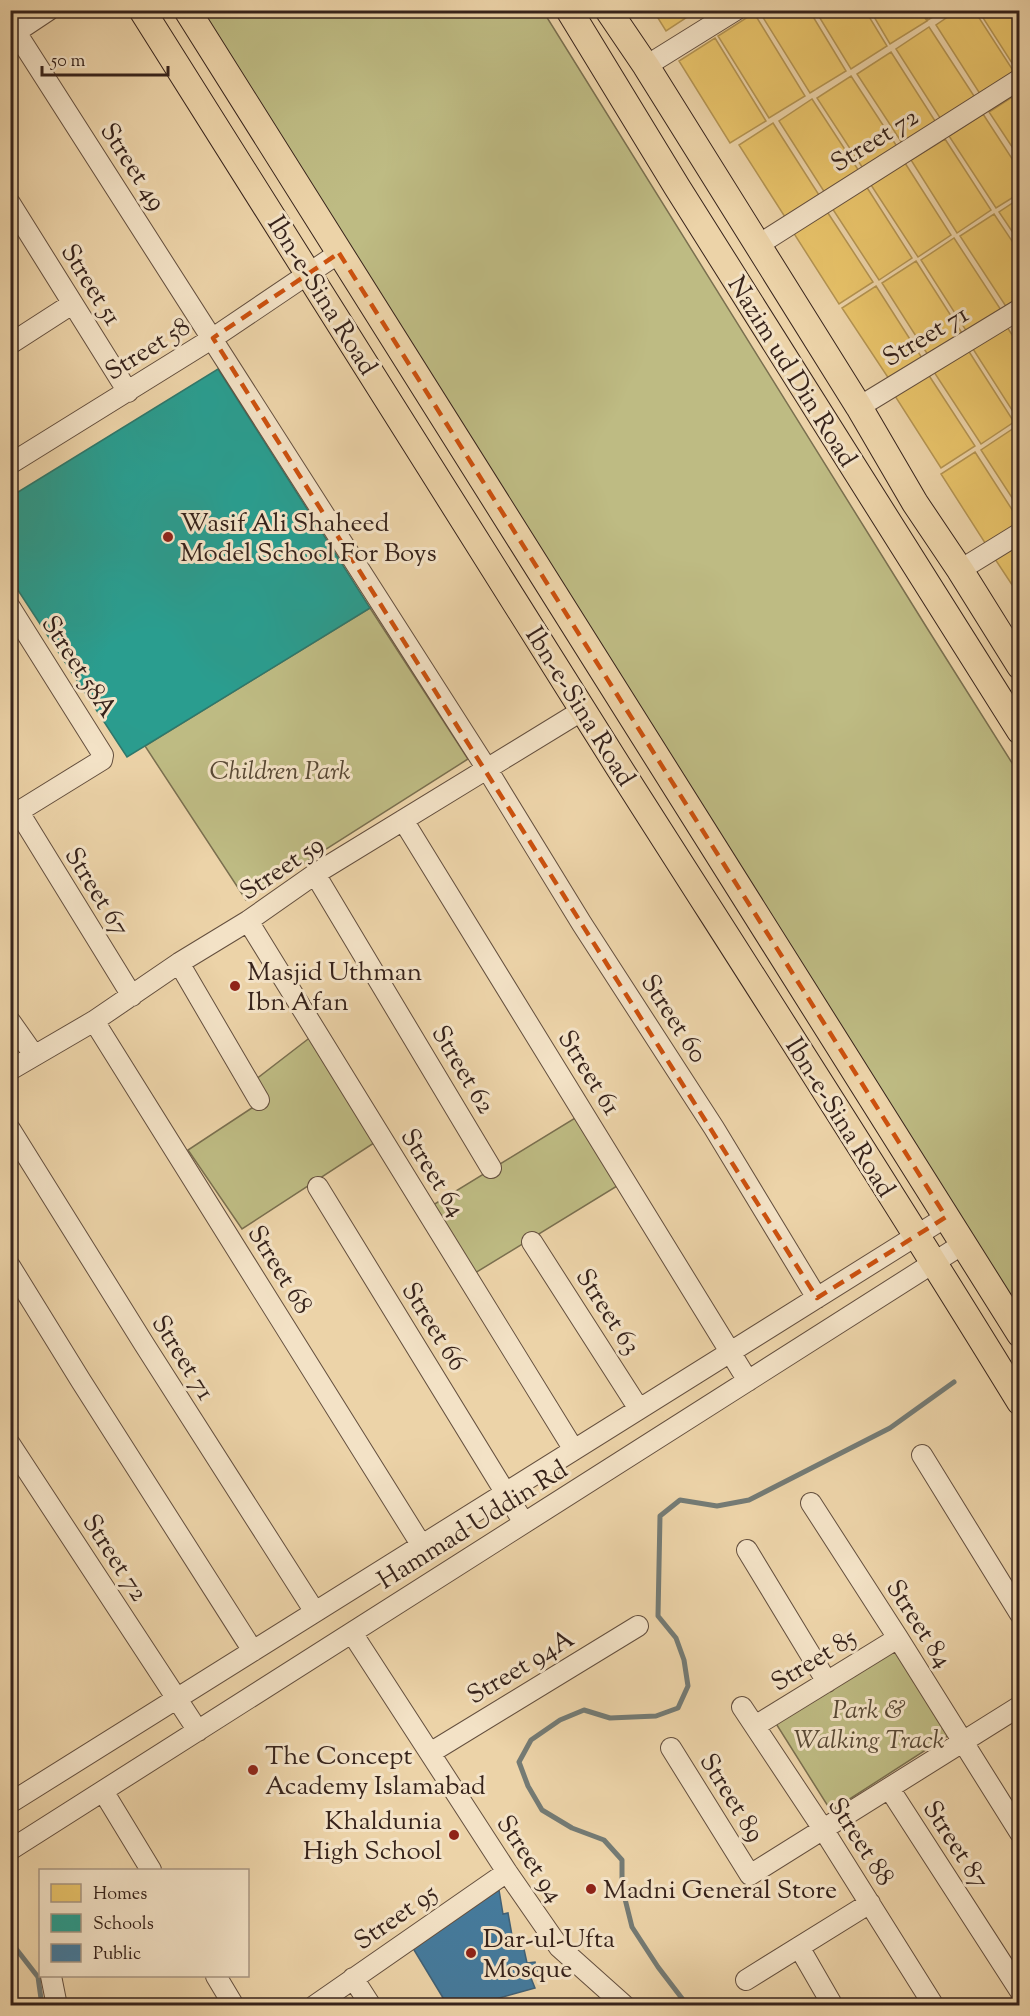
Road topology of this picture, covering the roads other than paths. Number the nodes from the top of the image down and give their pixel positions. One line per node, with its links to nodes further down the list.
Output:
1 (49, 10): 7 (street)
2 (142, 10): 15 (main road, Ibn-e-Sina Road)
3 (187, 10): 14 (main road, Ibn-e-Sina Road)
4 (569, 10): 11 (main road, Nazim ud Din Road)
5 (608, 10): 8 (main road, Nazim ud Din Road)
6 (736, 10): 8 (street)
7 (13, 30): 18 (street, Street 49)
8 (646, 66): 10 (main road, Nazim ud Din Road)
9 (1020, 79): 13 (street, Street 72)
10 (709, 166): 11 (main road); 13 (main road, Nazim ud Din Road)
11 (677, 187): 28 (main road, Nazim ud Din Road)
12 (10, 203): 16 (street, Street 51)
13 (758, 245): 21 (main road, Nazim ud Din Road)
14 (339, 252): 15 (street, Street 58); 44 (main road, Ibn-e-Sina Road)
15 (309, 273): 18 (street, Street 58); 27 (main road, Ibn-e-Sina Road)
16 (72, 304): 19 (street); 20 (street, Street 51)
17 (1020, 309): 21 (street, Street 71)
18 (213, 338): 20 (street, Street 58); 29 (street, Street 49)
19 (10, 345)
20 (128, 392): 22 (street, Street 58)
21 (859, 407): 24 (main road, Nazim ud Din Road)
22 (10, 464)
23 (1020, 533): 24 (street)
24 (960, 570): 26 (main road, Nazim ud Din Road)
25 (10, 607): 30 (street, Street 58A)
26 (1020, 666)
27 (583, 710): 29 (street, Street 59); 45 (main road, Ibn-e-Sina Road)
28 (1020, 731)
29 (487, 769): 31 (street, Street 59); 50 (street, Street 60)
30 (20, 814): 35 (street, Street 67)
31 (403, 820): 32 (street, Street 59); 52 (street, Street 61)
32 (315, 874): 33 (street, Street 59); 42 (street, Street 62)
33 (248, 921): 34 (street, Street 59); 57 (street, Street 64)
34 (178, 963): 35 (street, Street 59); 40 (street)
35 (132, 996): 37 (street, Street 59)
36 (10, 1021): 38 (street)
37 (94, 1021): 38 (street, Street 59); 62 (street, Street 68)
38 (34, 1055): 39 (street, Street 59)
39 (10, 1070)
40 (259, 1100)
41 (10, 1129): 64 (street, Street 71)
42 (492, 1168)
43 (318, 1187): 59 (street, Street 66)
44 (946, 1217): 45 (street, Hammad Uddin Rd); 47 (main road, Ibn-e-Sina Road)
45 (916, 1236): 48 (main road, Ibn-e-Sina Road); 50 (street, Hammad Uddin Rd)
46 (532, 1242): 55 (street, Street 63)
47 (963, 1244): 48 (street, Hammad Uddin Rd); 51 (main road, Ibn-e-Sina Road)
48 (934, 1263): 53 (street, Hammad Uddin Rd); 54 (main road, Ibn-e-Sina Road)
49 (10, 1266): 69 (street)
50 (817, 1298): 52 (street, Hammad Uddin Rd)
51 (1020, 1334)
52 (732, 1352): 53 (street, Street 61); 55 (street, Hammad Uddin Rd)
53 (748, 1381): 61 (street, Hammad Uddin Rd)
54 (1020, 1402)
55 (639, 1409): 57 (street, Hammad Uddin Rd)
56 (10, 1444): 71 (street, Street 72)
57 (574, 1450): 59 (street, Hammad Uddin Rd)
58 (922, 1455): 65 (street)
59 (506, 1493): 61 (street, Street 66); 62 (street, Hammad Uddin Rd)
60 (811, 1503): 68 (street, Street 84)
61 (524, 1523): 67 (street, Hammad Uddin Rd)
62 (422, 1546): 64 (street, Hammad Uddin Rd)
63 (747, 1550): 70 (street)
64 (315, 1612): 69 (street, Hammad Uddin Rd)
65 (1020, 1614)
66 (638, 1626): 78 (street, Street 94A)
67 (352, 1633): 75 (street, Hammad Uddin Rd); 78 (street, Street 94)
68 (898, 1638): 70 (street, Street 85); 76 (street, Street 84)
69 (253, 1651): 71 (street, Hammad Uddin Rd)
70 (827, 1682): 74 (street, Street 85)
71 (177, 1699): 75 (street, Street 72); 81 (street, Hammad Uddin Rd)
72 (1020, 1706): 76 (street)
73 (742, 1707): 74 (street, Street 88)
74 (755, 1726): 82 (street, Street 88)
75 (198, 1731): 80 (street, Hammad Uddin Rd)
76 (963, 1742): 79 (street); 83 (street, Street 84)
77 (671, 1748): 82 (street, Street 89)
78 (430, 1753): 86 (street, Street 94)
79 (889, 1788): 82 (street); 93 (street, Street 87)
80 (103, 1791): 84 (street, Hammad Uddin Rd); 85 (street)
81 (10, 1803)
82 (823, 1829): 87 (street, Street 88)
83 (1020, 1833)
84 (10, 1850)
85 (151, 1869)
86 (507, 1872): 91 (street, Street 95); 98 (street, Street 94)
87 (870, 1903): 88 (street); 100 (street, Street 88)
88 (799, 1947): 92 (street); 99 (street)
89 (51, 1977): 94 (street)
90 (217, 1977): 95 (street)
91 (353, 1978): 96 (street, Street 95); 97 (street)
92 (746, 1980)
93 (1020, 1991)
94 (57, 2006)
95 (234, 2006)
96 (314, 2006)
97 (371, 2006)
98 (625, 2006)
99 (833, 2006)
100 (934, 2006)

